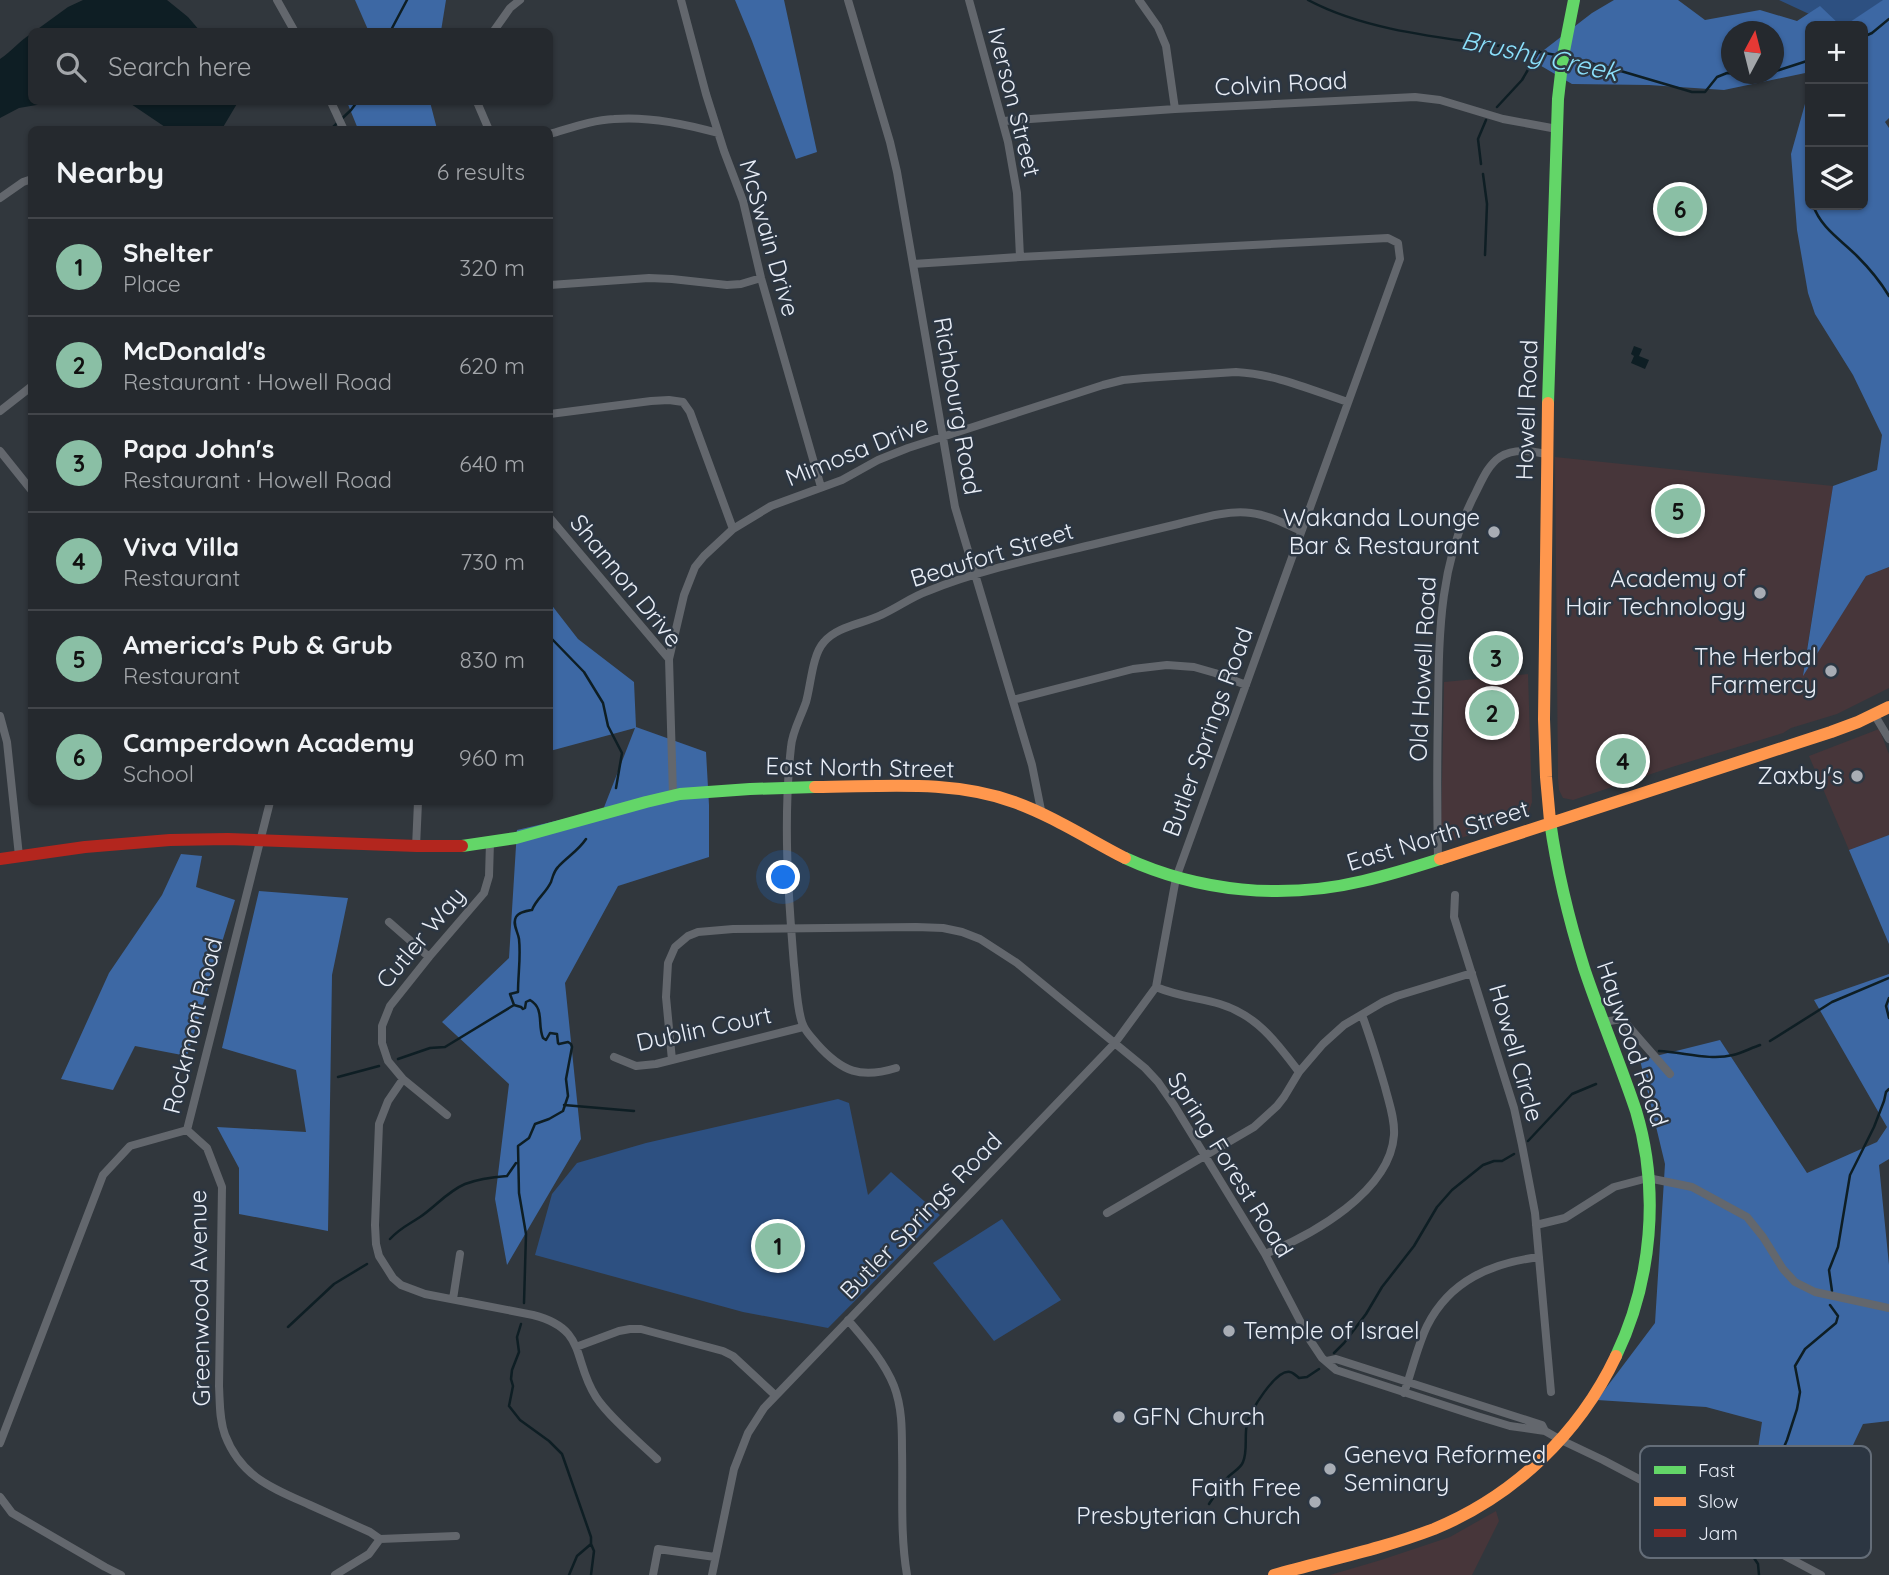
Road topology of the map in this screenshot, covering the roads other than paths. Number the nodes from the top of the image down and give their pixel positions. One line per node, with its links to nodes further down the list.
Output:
1 (276, 0): 8 (street)
2 (520, 0): 9 (street)
3 (681, 0): 18 (street, McSwain Drive)
4 (848, 0): 22 (street, Richbourg Road)
5 (969, 0): 13 (street, Iverson Street)
6 (1139, 0): 12 (street)
7 (1574, 0): 16 (main road, Howell Road)
8 (293, 28)
9 (496, 28)
10 (332, 105): 14 (street)
11 (478, 105): 15 (street)
12 (1175, 109): 13 (street, Colvin Road); 16 (street, Colvin Road)
13 (1003, 121): 21 (street, Iverson Street)
14 (343, 126)
15 (487, 126)
16 (1557, 129): 31 (main road, Howell Road)
17 (553, 133): 18 (street)
18 (719, 133): 23 (street, McSwain Drive)
19 (28, 180): 20 (street)
20 (0, 198)
21 (1020, 257): 22 (street, Butler Springs Road); 26 (street, Butler Springs Road)
22 (913, 264): 29 (street, Richbourg Road)
23 (761, 278): 24 (street); 33 (street, McSwain Drive)
24 (553, 285)
25 (28, 389): 27 (street)
26 (1348, 402): 29 (street, Mimosa Drive); 36 (street, Butler Springs Road)
27 (0, 411)
28 (553, 414): 35 (street)
29 (942, 437): 33 (street, Mimosa Drive); 37 (street, Richbourg Road)
30 (0, 451): 32 (street)
31 (1546, 454): 50 (main road, Howell Road); 56 (street, Old Howell Road)
32 (28, 486)
33 (821, 487): 35 (street, Mimosa Drive)
34 (553, 522): 38 (street, Shannon Drive)
35 (733, 529): 38 (street, Mimosa Drive)
36 (1301, 531): 37 (street, Beaufort Street); 39 (street, Butler Springs Road)
37 (974, 575): 40 (street, Richbourg Road); 45 (street, Beaufort Street)
38 (669, 659): 46 (street, Shannon Drive)
39 (1246, 685): 40 (street); 57 (street, Butler Springs Road)
40 (1013, 700): 49 (street, Richbourg Road)
41 (1889, 707): 42 (main road, East North Street)
42 (1874, 714): 44 (street); 50 (main road, East North Street)
43 (0, 716): 54 (street)
44 (1889, 739)
45 (789, 787): 46 (main road, East North Street); 49 (main road, East North Street); 60 (street, Beaufort Street)
46 (673, 795): 52 (main road, East North Street)
47 (269, 805): 51 (street, Rockmont Road)
48 (418, 805): 53 (street)
49 (1041, 815): 57 (main road, East North Street)
50 (1551, 823): 56 (main road, East North Street); 65 (main road, Haywood Road)
51 (261, 840): 53 (main road, East North Street); 54 (main road, East North Street); 75 (street, Rockmont Road)
52 (491, 842): 53 (main road, East North Street); 61 (street, Cutler Way)
53 (416, 847)
54 (19, 856): 55 (main road, East North Street)
55 (0, 859)
56 (1438, 859): 57 (main road, East North Street)
57 (1176, 878): 63 (street, Butler Springs Road)
58 (1455, 895): 62 (street, Howell Circle)
59 (389, 922): 61 (street)
60 (791, 929): 66 (street, Beaufort Street); 67 (street, Spring Forest Road); 69 (street, Spring Forest Road)
61 (429, 957): 73 (street, Cutler Way)
62 (1472, 973): 64 (street); 79 (street, Howell Circle)
63 (1156, 987): 67 (street, Butler Springs Road); 71 (street)
64 (1362, 1015): 71 (street); 81 (street)
65 (1603, 1022): 72 (street); 77 (main road, Haywood Road)
66 (803, 1027): 69 (street, Dublin Court); 70 (street)
67 (1115, 1043): 76 (street, Spring Forest Road); 85 (street, Butler Springs Road)
68 (614, 1057): 69 (street, Dublin Court)
69 (672, 1060)
70 (896, 1068)
71 (1299, 1072): 76 (street)
72 (1670, 1074)
73 (403, 1079): 74 (street, Cutler Way); 83 (street)
74 (447, 1115)
75 (187, 1130): 94 (street, Rockmont Road); 99 (street, Greenwood Avenue)
76 (1204, 1156): 78 (street); 81 (street, Spring Forest Road)
77 (1648, 1178): 79 (street); 84 (street); 93 (main road, Haywood Road)
78 (1107, 1213)
79 (1536, 1225): 82 (street, Howell Circle)
80 (460, 1254): 83 (street)
81 (1265, 1254): 87 (street, Spring Forest Road)
82 (1539, 1256): 88 (street); 89 (street, Howell Circle)
83 (453, 1299): 86 (street)
84 (1889, 1308)
85 (848, 1320): 91 (street, Butler Springs Road); 106 (street)
86 (576, 1347): 91 (street); 95 (street)
87 (1327, 1361): 88 (street, Spring Forest Road); 90 (street, Spring Forest Road)
88 (1408, 1381): 90 (street); 92 (street, Spring Forest Road)
89 (1551, 1392)
90 (1404, 1393): 92 (street, Spring Forest Road)
91 (775, 1395): 100 (street, Butler Springs Road)
92 (1545, 1431): 93 (street, Spring Forest Road)
93 (1561, 1440): 96 (street); 107 (main road, Haywood Road)
94 (0, 1443)
95 (657, 1459)
96 (1640, 1480)
97 (0, 1497): 102 (street)
98 (456, 1536): 99 (street)
99 (380, 1539): 103 (street)
100 (715, 1557): 104 (street); 105 (street, Butler Springs Road)
101 (1789, 1558): 108 (street)
102 (121, 1575)
103 (335, 1575)
104 (653, 1575)
105 (712, 1575)
106 (907, 1575)
107 (1274, 1575)
108 (1821, 1575)

